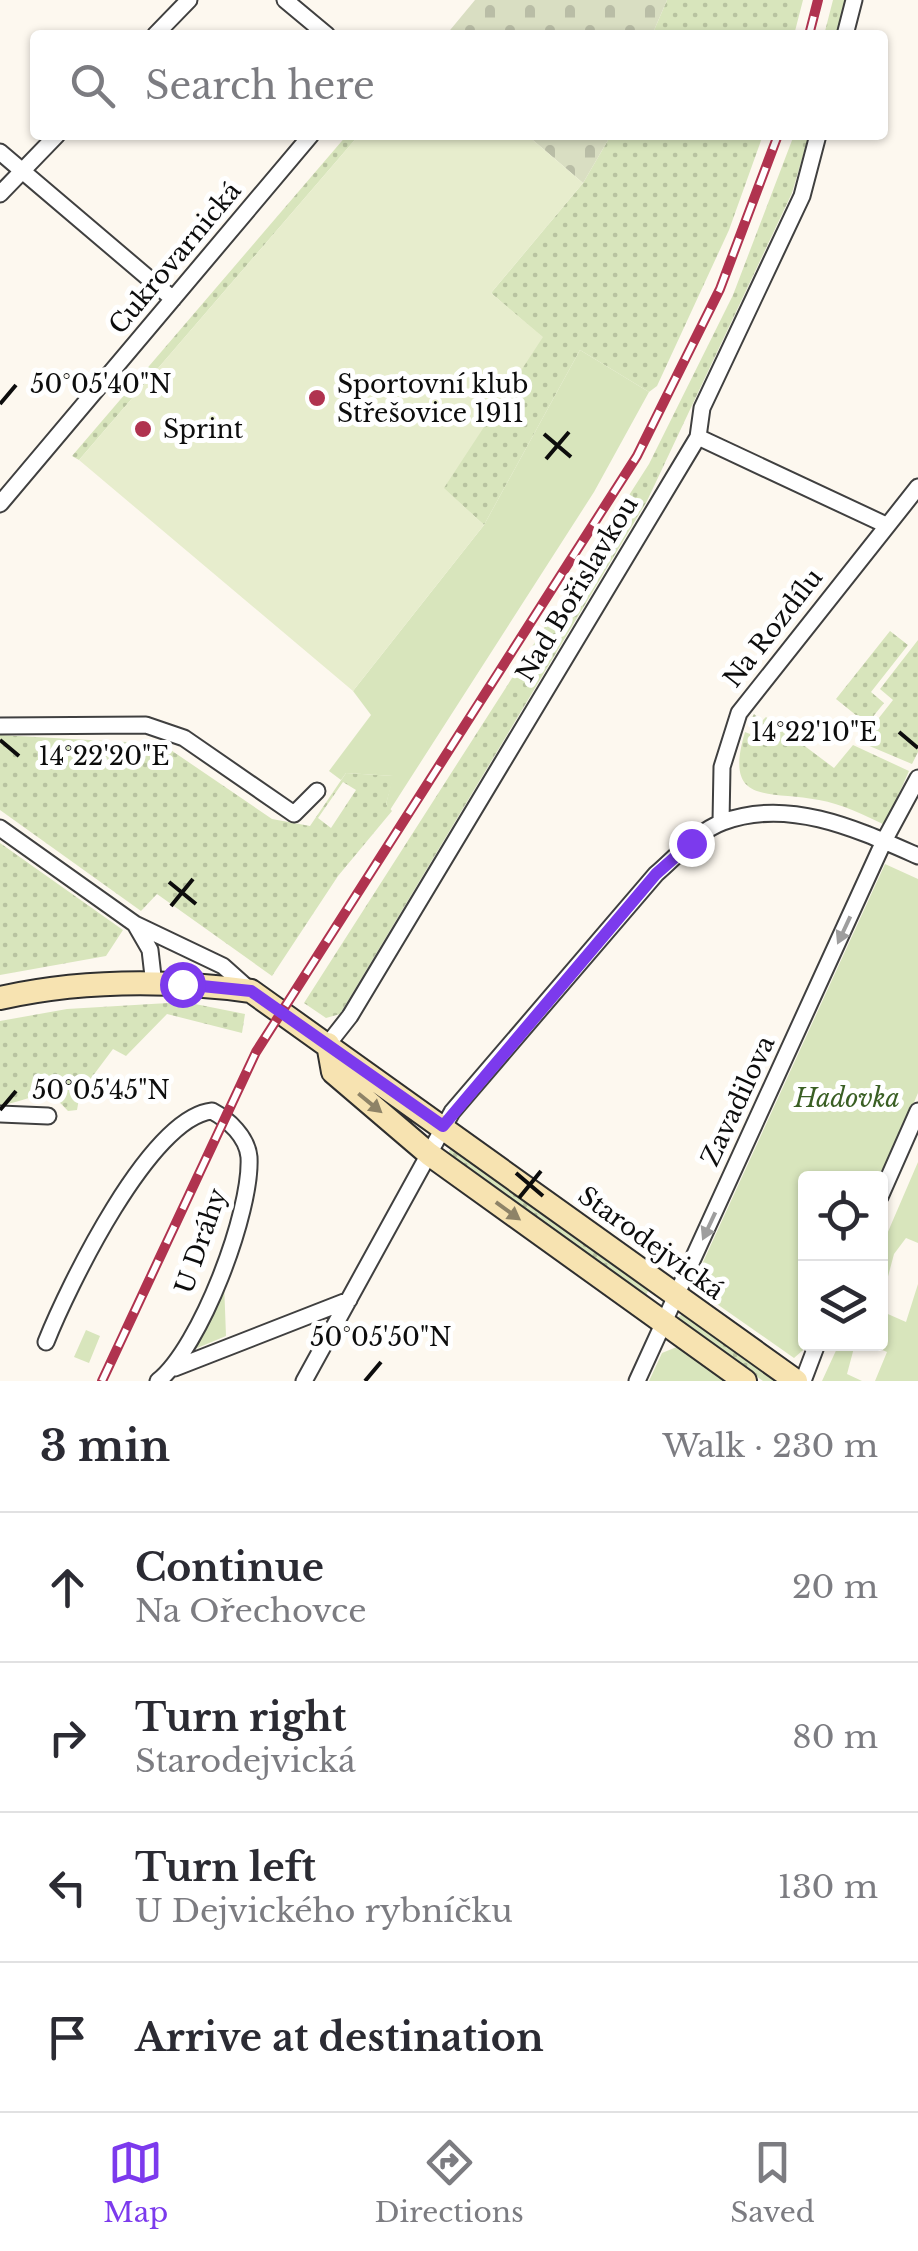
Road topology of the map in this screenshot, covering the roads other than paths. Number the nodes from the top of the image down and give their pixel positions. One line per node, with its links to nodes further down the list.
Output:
1 (189, 0): 4 (street)
2 (286, 0): 5 (street)
3 (854, 0): 6 (street)
4 (160, 30)
5 (321, 30)
6 (846, 30)
7 (52, 140): 11 (street)
8 (306, 140): 13 (street, Cukrovarnická)
9 (817, 140): 14 (street, Nad Bořislavkou)
10 (0, 152): 11 (street)
11 (22, 171): 12 (street); 13 (street)
12 (0, 194)
13 (173, 298): 16 (street, Cukrovarnická)
14 (698, 438): 17 (street); 29 (street, Nad Bořislavkou)
15 (918, 487): 17 (street, Na Rozdílu)
16 (0, 504)
17 (886, 525): 21 (street, Na Rozdílu)
18 (0, 726): 20 (street)
19 (918, 778): 23 (street, Zavadilova)
20 (317, 791)
21 (722, 822): 23 (street); 33 (street)
22 (0, 828): 25 (street, Starodejvická)
23 (884, 841): 24 (street); 36 (street, Zavadilova, one-way to 36)
24 (918, 856)
25 (135, 924): 26 (street); 27 (street, Starodejvická)
26 (154, 984): 27 (street); 28 (street)
27 (251, 991): 29 (street, Starodejvická)
28 (0, 998)
29 (328, 1044): 33 (street, Starodejvická); 34 (street, Starodejvická, one-way to 34)
30 (918, 1111): 35 (street)
31 (0, 1114): 32 (street)
32 (48, 1116)
33 (443, 1126): 34 (street); 36 (street, Starodejvická)
34 (429, 1154): 37 (street); 38 (street, Starodejvická, one-way to 38)
35 (888, 1179)
36 (677, 1295): 38 (street, Zavadilova); 46 (street, Starodejvická)
37 (349, 1300): 41 (street); 43 (street)
38 (664, 1323): 44 (street, Zavadilova); 45 (street, Starodejvická)
39 (46, 1342): 41 (street, U Dráhy)
40 (814, 1351): 46 (street)
41 (175, 1368): 42 (street, U Dráhy)
42 (158, 1381)
43 (304, 1381)
44 (637, 1381)
45 (745, 1381)
46 (799, 1381)

